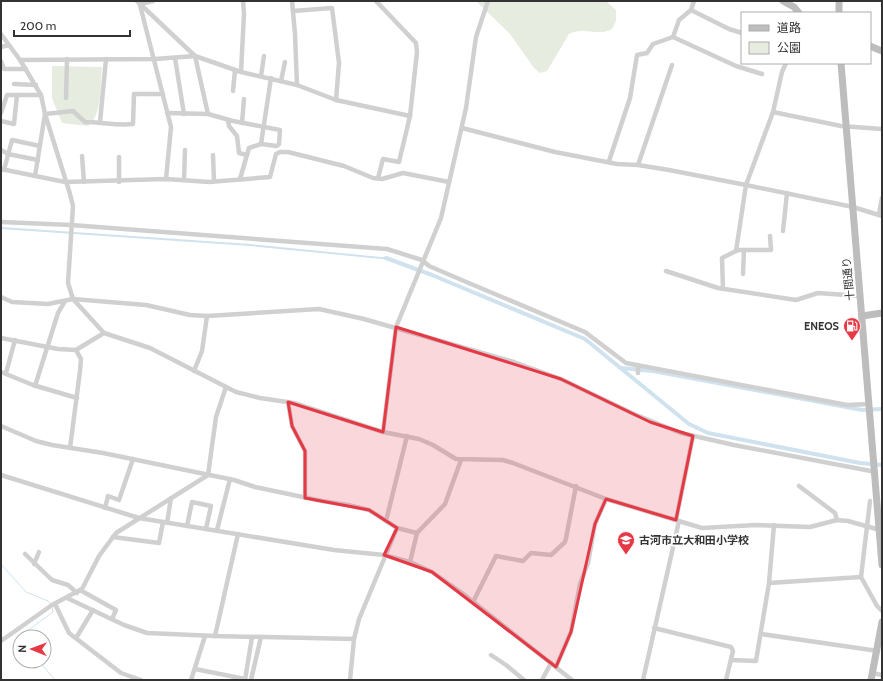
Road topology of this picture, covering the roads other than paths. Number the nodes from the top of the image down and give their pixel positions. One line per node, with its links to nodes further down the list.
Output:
1 (153, 1): 9 (street)
2 (243, 1): 35 (street)
3 (292, 1): 11 (street)
4 (376, 1): 56 (street)
5 (488, 1): 63 (street)
6 (694, 1): 10 (street)
7 (783, 1): 12 (street)
8 (839, 1): 13 (street)
9 (139, 2): 21 (street); 27 (street)
10 (691, 10): 14 (street); 16 (street)
11 (293, 11): 42 (street); 49 (street)
12 (798, 12)
13 (839, 12)
14 (741, 33)
15 (1, 34): 17 (street)
16 (673, 37): 36 (street); 75 (street)
17 (9, 45): 19 (street); 26 (street)
18 (871, 46): 20 (street)
19 (1, 47)
20 (882, 51)
21 (195, 56): 23 (street); 34 (street); 55 (street)
22 (264, 56): 37 (street)
23 (175, 58): 27 (street); 54 (street)
24 (67, 59): 25 (street); 26 (street); 47 (street)
25 (106, 59): 27 (street); 59 (street)
26 (20, 60): 33 (street)
27 (155, 60): 44 (street)
28 (1, 61): 33 (street)
29 (285, 62): 39 (street)
30 (786, 64): 50 (street)
31 (841, 64): 61 (street, 十間通り)
32 (672, 65): 76 (street)
33 (26, 69): 41 (street)
34 (235, 70): 35 (street); 43 (street)
35 (241, 72): 37 (street)
36 (762, 74)
37 (261, 76): 38 (street)
38 (271, 78): 39 (street); 62 (street)
39 (281, 81): 42 (street)
40 (14, 84): 41 (street)
41 (36, 85): 46 (street)
42 (297, 85): 49 (street)
43 (233, 92)
44 (163, 94): 52 (street); 59 (street)
45 (17, 95): 46 (street); 51 (street); 58 (street)
46 (41, 95): 53 (street)
47 (66, 98)
48 (244, 99): 60 (street)
49 (336, 100): 56 (street)
50 (773, 112): 61 (street); 88 (street)
51 (1, 113)
52 (167, 113): 54 (street); 80 (street)
53 (45, 114): 59 (street); 66 (street); 84 (street)
54 (184, 114): 55 (street)
55 (208, 114): 57 (street)
56 (410, 116): 79 (street)
57 (228, 120): 60 (street); 71 (street)
58 (1, 121)
59 (100, 122)
60 (242, 123): 62 (street)
61 (847, 126): 64 (street); 91 (street, 十間通り)
62 (263, 127): 65 (street); 65 (street)
63 (462, 128): 75 (street); 87 (street)
64 (882, 129)
65 (261, 144): 71 (street)
66 (40, 146): 69 (street); 74 (street)
67 (1, 150): 69 (street)
68 (185, 150): 82 (street)
69 (9, 154): 74 (street); 77 (street)
70 (213, 155): 83 (street)
71 (247, 155): 81 (street)
72 (82, 156): 85 (street)
73 (119, 157): 86 (street)
74 (38, 160): 78 (street)
75 (609, 161): 76 (street)
76 (638, 165): 88 (street)
77 (2, 169): 78 (street)
78 (35, 176): 84 (street)
79 (378, 178): 81 (street); 87 (street)
80 (166, 179): 82 (street); 86 (street)
81 (240, 179): 83 (street)
82 (184, 180): 83 (street)
83 (214, 181)
84 (65, 182): 85 (street); 94 (street)
85 (84, 182): 86 (street)
86 (119, 182)
87 (449, 182): 99 (street)
88 (746, 185): 89 (street); 98 (street)
89 (787, 193): 91 (street); 95 (street)
90 (882, 198): 92 (street)
91 (853, 207): 92 (street); 103 (street, 十間通り)
92 (880, 215)
93 (1, 222): 94 (street)
94 (71, 225): 99 (street); 105 (street)
95 (783, 231)
96 (770, 236): 97 (street)
97 (744, 250): 98 (street); 101 (street)
98 (736, 251): 102 (street)
99 (422, 260): 110 (street); 116 (street)
100 (666, 270): 102 (street)
101 (744, 274)
102 (723, 289): 103 (street)
103 (860, 296): 109 (street, 十間通り)
104 (1, 297): 106 (street)
105 (72, 299): 106 (street); 108 (street); 111 (street)
106 (65, 301): 114 (street)
107 (882, 313): 109 (street)
108 (207, 316): 110 (street); 117 (street)
109 (862, 316): 124 (street, 十間通り)
110 (396, 327): 126 (street); 128 (street)
111 (104, 333): 115 (street); 117 (street)
112 (1, 338): 113 (street)
113 (15, 340): 114 (street); 118 (street)
114 (47, 346): 115 (street); 120 (street)
115 (76, 350): 122 (street)
116 (638, 365): 119 (street); 124 (street)
117 (194, 371): 121 (street)
118 (4, 373): 120 (street)
119 (638, 373)
120 (35, 386): 122 (street)
121 (226, 387): 123 (street); 134 (street)
122 (77, 398): 129 (street)
123 (288, 402): 126 (street); 139 (street)
124 (869, 405): 132 (street, 十間通り)
125 (1, 426): 129 (street)
126 (383, 432): 127 (street)
127 (407, 436): 131 (street); 145 (street)
128 (693, 436): 132 (street); 146 (street)
129 (70, 448): 130 (street)
130 (133, 459): 134 (street); 142 (street)
131 (461, 460): 136 (street); 156 (street)
132 (876, 470): 154 (street, 十間通り)
133 (1, 475): 142 (street)
134 (208, 475): 135 (street); 138 (street)
135 (230, 479): 139 (street); 153 (street)
136 (576, 486): 140 (street); 168 (street)
137 (799, 486): 144 (street)
138 (171, 498): 143 (street); 147 (street)
139 (305, 498): 145 (street)
140 (606, 498): 146 (street); 187 (street)
141 (870, 501): 150 (street)
142 (105, 508): 143 (street)
143 (139, 518): 147 (street); 157 (street)
144 (837, 520): 148 (street); 150 (street)
145 (386, 521): 151 (street)
146 (677, 521): 148 (street); 174 (street)
147 (165, 523): 149 (street); 157 (street)
148 (774, 525): 165 (street)
149 (187, 526): 152 (street); 152 (street)
150 (867, 526): 154 (street); 164 (street)
151 (397, 528): 156 (street); 160 (street)
152 (206, 529): 153 (street)
153 (217, 530): 155 (street)
154 (880, 530): 163 (street, 十間通り)
155 (238, 534): 160 (street); 177 (street)
156 (418, 534): 161 (street)
157 (113, 537): 166 (street)
158 (39, 552): 162 (street)
159 (25, 554): 162 (street)
160 (384, 556): 161 (street); 181 (street)
161 (410, 562): 168 (street)
162 (34, 564): 166 (street)
163 (882, 565)
164 (861, 577): 165 (street); 171 (street)
165 (769, 583): 175 (street)
166 (79, 591): 167 (street); 172 (street)
167 (67, 598): 169 (street); 170 (street)
168 (473, 602): 186 (street)
169 (55, 604): 180 (street); 182 (street)
170 (92, 610): 172 (street); 180 (street)
171 (882, 611)
172 (112, 619): 176 (street)
173 (882, 622): 183 (street)
174 (654, 628): 185 (street); 199 (street)
175 (761, 634): 183 (street); 185 (street)
176 (205, 636): 177 (street); 188 (street)
177 (215, 636): 178 (street)
178 (252, 637): 179 (street); 193 (street)
179 (261, 637): 181 (street); 194 (street)
180 (76, 638): 191 (street)
181 (354, 639): 195 (street)
182 (1, 641)
183 (878, 651): 190 (street)
184 (491, 654): 196 (street)
185 (731, 660): 200 (street)
186 (551, 663): 187 (street); 197 (street)
187 (556, 667): 198 (street)
188 (195, 669): 192 (street); 193 (street)
189 (882, 675): 190 (street)
190 (871, 677)
191 (141, 680)
192 (192, 680)
193 (245, 680)
194 (251, 680)
195 (350, 680)
196 (524, 680)
197 (542, 680)
198 (572, 680)
199 (643, 680)
200 (726, 680)

